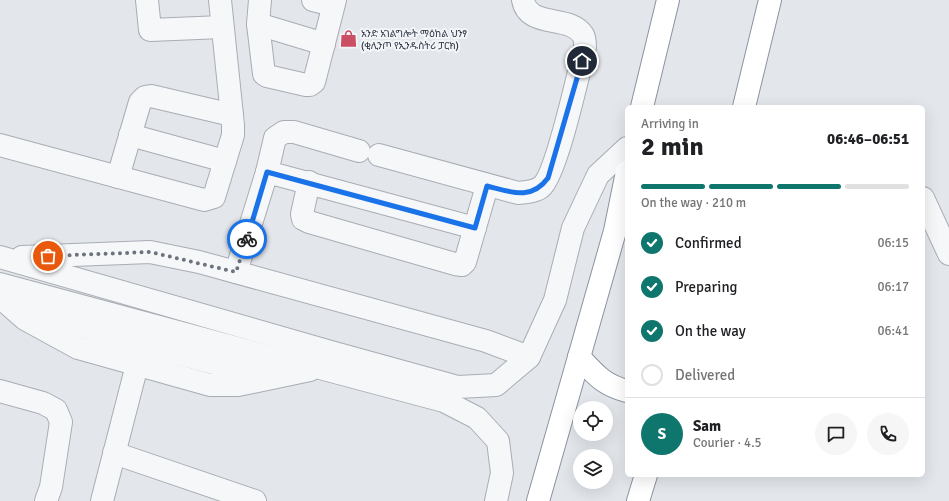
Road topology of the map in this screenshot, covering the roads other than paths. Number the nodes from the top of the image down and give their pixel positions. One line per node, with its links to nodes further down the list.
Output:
1 (147, 0): 9 (street)
2 (220, 0): 9 (street)
3 (260, 0): 8 (street)
4 (523, 0): 22 (street)
5 (668, 0): 11 (highway)
6 (770, 0): 12 (highway)
7 (327, 2): 10 (street)
8 (258, 24): 10 (street); 10 (street)
9 (222, 27): 13 (street)
10 (324, 44)
11 (642, 105)
12 (744, 105)
13 (232, 114): 14 (street); 17 (street)
14 (130, 135): 17 (street); 19 (street)
15 (0, 145): 19 (street)
16 (625, 150): 29 (street)
17 (225, 161): 19 (street)
18 (267, 172): 20 (street); 22 (street); 27 (street)
19 (118, 177)
20 (309, 182): 24 (street); 24 (street)
21 (625, 182): 30 (highway)
22 (487, 186): 24 (street)
23 (925, 202): 25 (street)
24 (475, 228)
25 (949, 254)
26 (1, 257): 27 (street); 29 (street)
27 (236, 272): 29 (street)
28 (1, 289): 31 (street); 32 (street)
29 (529, 357)
30 (579, 358): 34 (highway); 41 (highway)
31 (137, 365): 32 (street); 35 (street)
32 (320, 368): 40 (street)
33 (0, 391): 37 (street)
34 (625, 391)
35 (114, 453): 38 (street); 39 (street)
36 (645, 477): 42 (highway)
37 (46, 501)
38 (102, 501)
39 (256, 501)
40 (496, 501)
41 (538, 501)
42 (638, 501)

